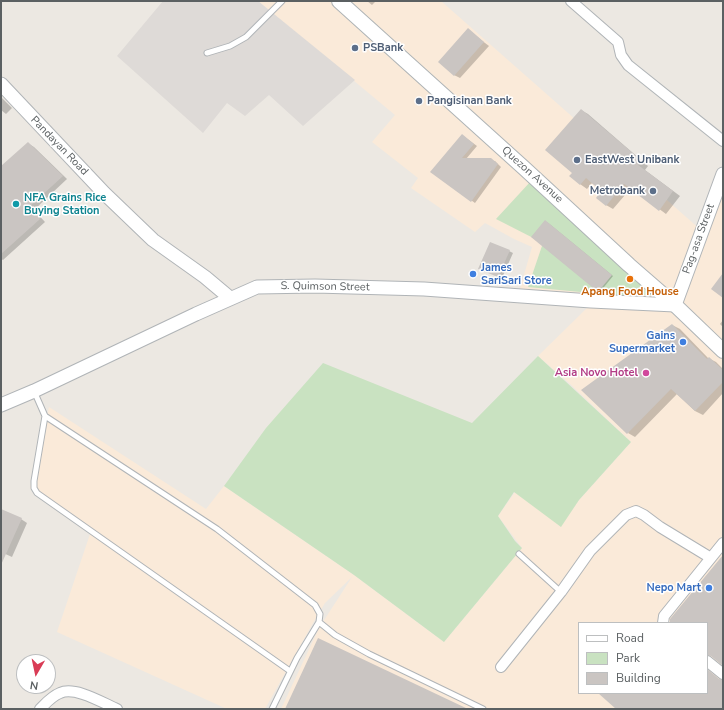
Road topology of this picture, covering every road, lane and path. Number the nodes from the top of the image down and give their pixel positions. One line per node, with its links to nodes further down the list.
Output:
1 (282, 1): 4 (lane)
2 (339, 1): 9 (main road, Quezon Avenue)
3 (571, 1): 6 (street)
4 (207, 53)
5 (1, 84): 8 (street, Pandayan Road)
6 (723, 141)
7 (723, 174): 9 (street, Pag-asa Street)
8 (230, 298): 9 (street, S. Quimson Street); 11 (street, S. Quimson Street)
9 (675, 305): 10 (main road, Quezon Avenue)
10 (723, 351)
11 (34, 391): 12 (street, S. Quimson Street); 13 (lane)
12 (1, 405)
13 (45, 416): 18 (lane); 22 (lane)
14 (723, 543): 16 (street)
15 (519, 554): 17 (lane)
16 (711, 558): 17 (street); 19 (street)
17 (561, 592): 21 (street)
18 (319, 622): 22 (lane); 27 (lane)
19 (663, 622)
20 (708, 662): 23 (street)
21 (501, 666)
22 (290, 672): 26 (lane)
23 (723, 674)
24 (40, 709): 25 (street)
25 (117, 709)
26 (272, 709)
27 (483, 709)

